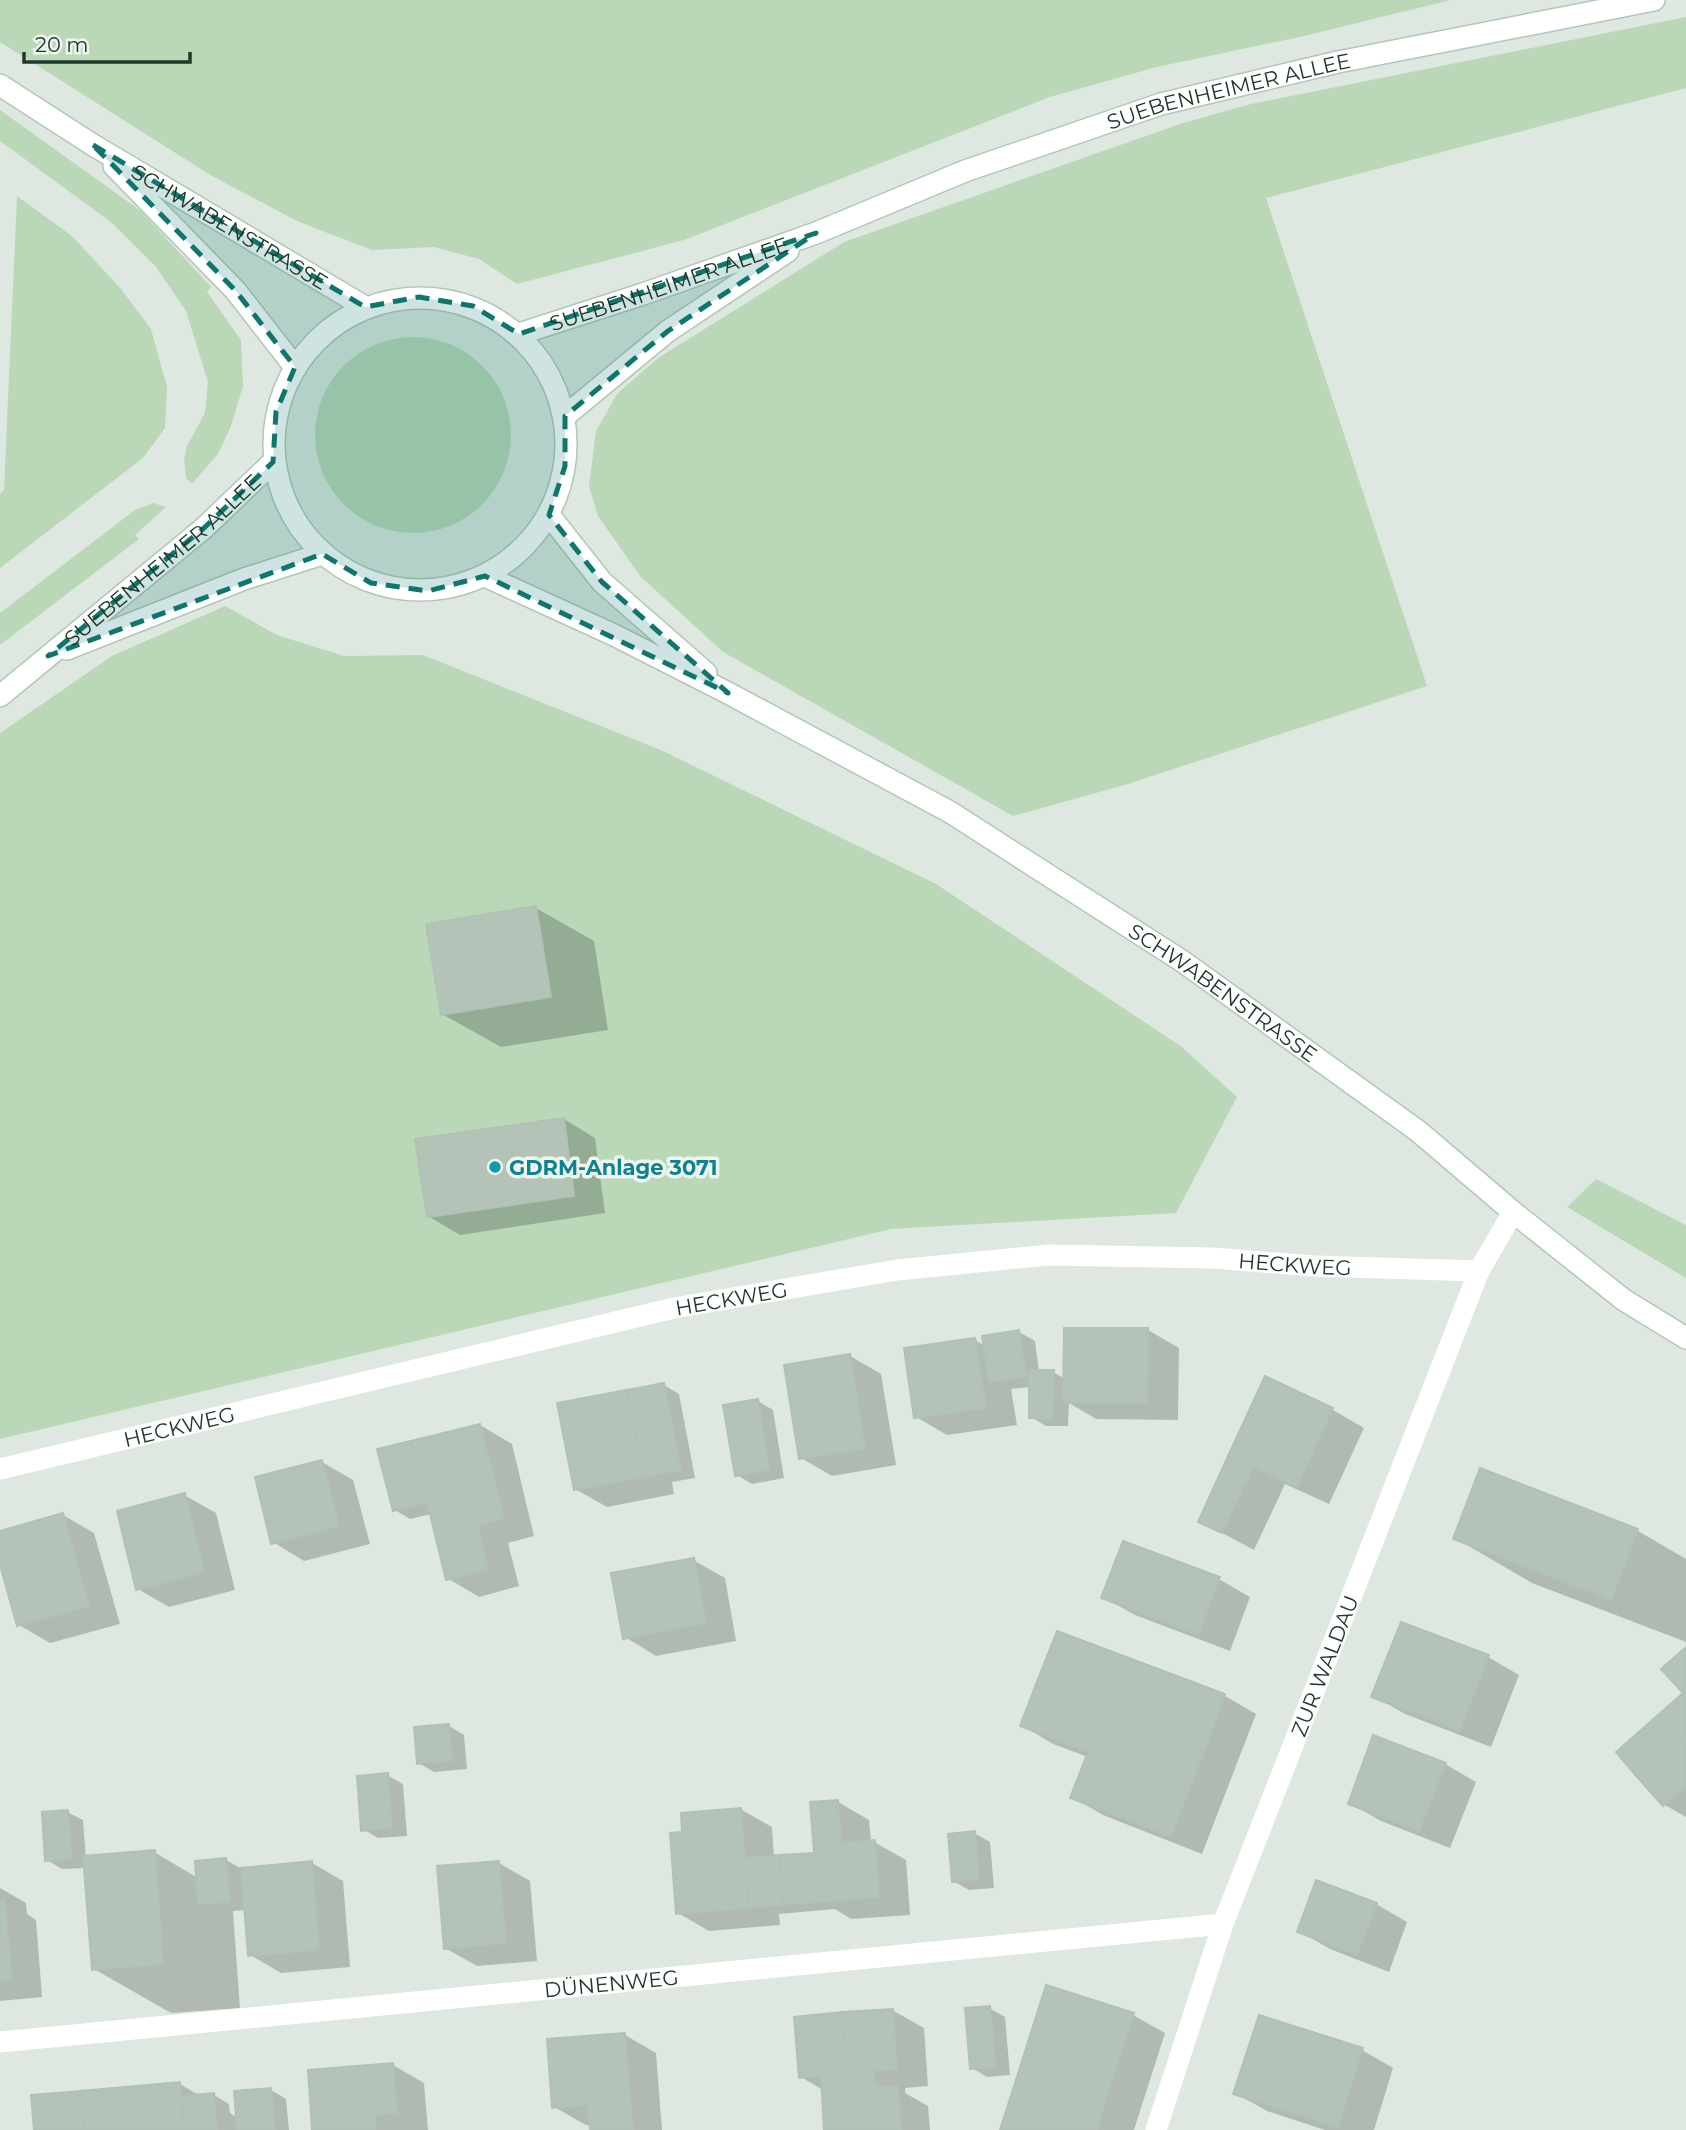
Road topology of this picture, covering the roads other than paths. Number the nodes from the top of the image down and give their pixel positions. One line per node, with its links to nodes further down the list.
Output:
1 (1654, 0): 4 (street, SUEBENHEIMER ALLEE)
2 (0, 85): 3 (street, SCHWABENSTRASSE)
3 (93, 145): 5 (street, SCHWABENSTRASSE); 7 (street, SCHWABENSTRASSE)
4 (816, 233): 6 (street, SUEBENHEIMER ALLEE); 8 (street, SUEBENHEIMER ALLEE)
5 (365, 307): 6 (street); 7 (street)
6 (519, 334): 8 (street)
7 (295, 367): 9 (street)
8 (565, 416): 10 (street)
9 (273, 461): 11 (street); 13 (street, SUEBENHEIMER ALLEE)
10 (549, 515): 12 (street); 14 (street, SCHWABENSTRASSE)
11 (322, 554): 12 (street); 13 (street, SUEBENHEIMER ALLEE)
12 (485, 576): 14 (street, SCHWABENSTRASSE)
13 (48, 656): 15 (street, SUEBENHEIMER ALLEE)
14 (728, 693): 16 (street, SCHWABENSTRASSE)
15 (0, 696)
16 (1513, 1212): 17 (street, ZUR WALDAU); 18 (street, SCHWABENSTRASSE)
17 (1479, 1271): 19 (street, HECKWEG); 20 (street, ZUR WALDAU)
18 (1686, 1338)
19 (0, 1469)
20 (1223, 1924): 21 (street, DÜNENWEG); 22 (street, ZUR WALDAU)
21 (0, 2042)
22 (1156, 2130)

